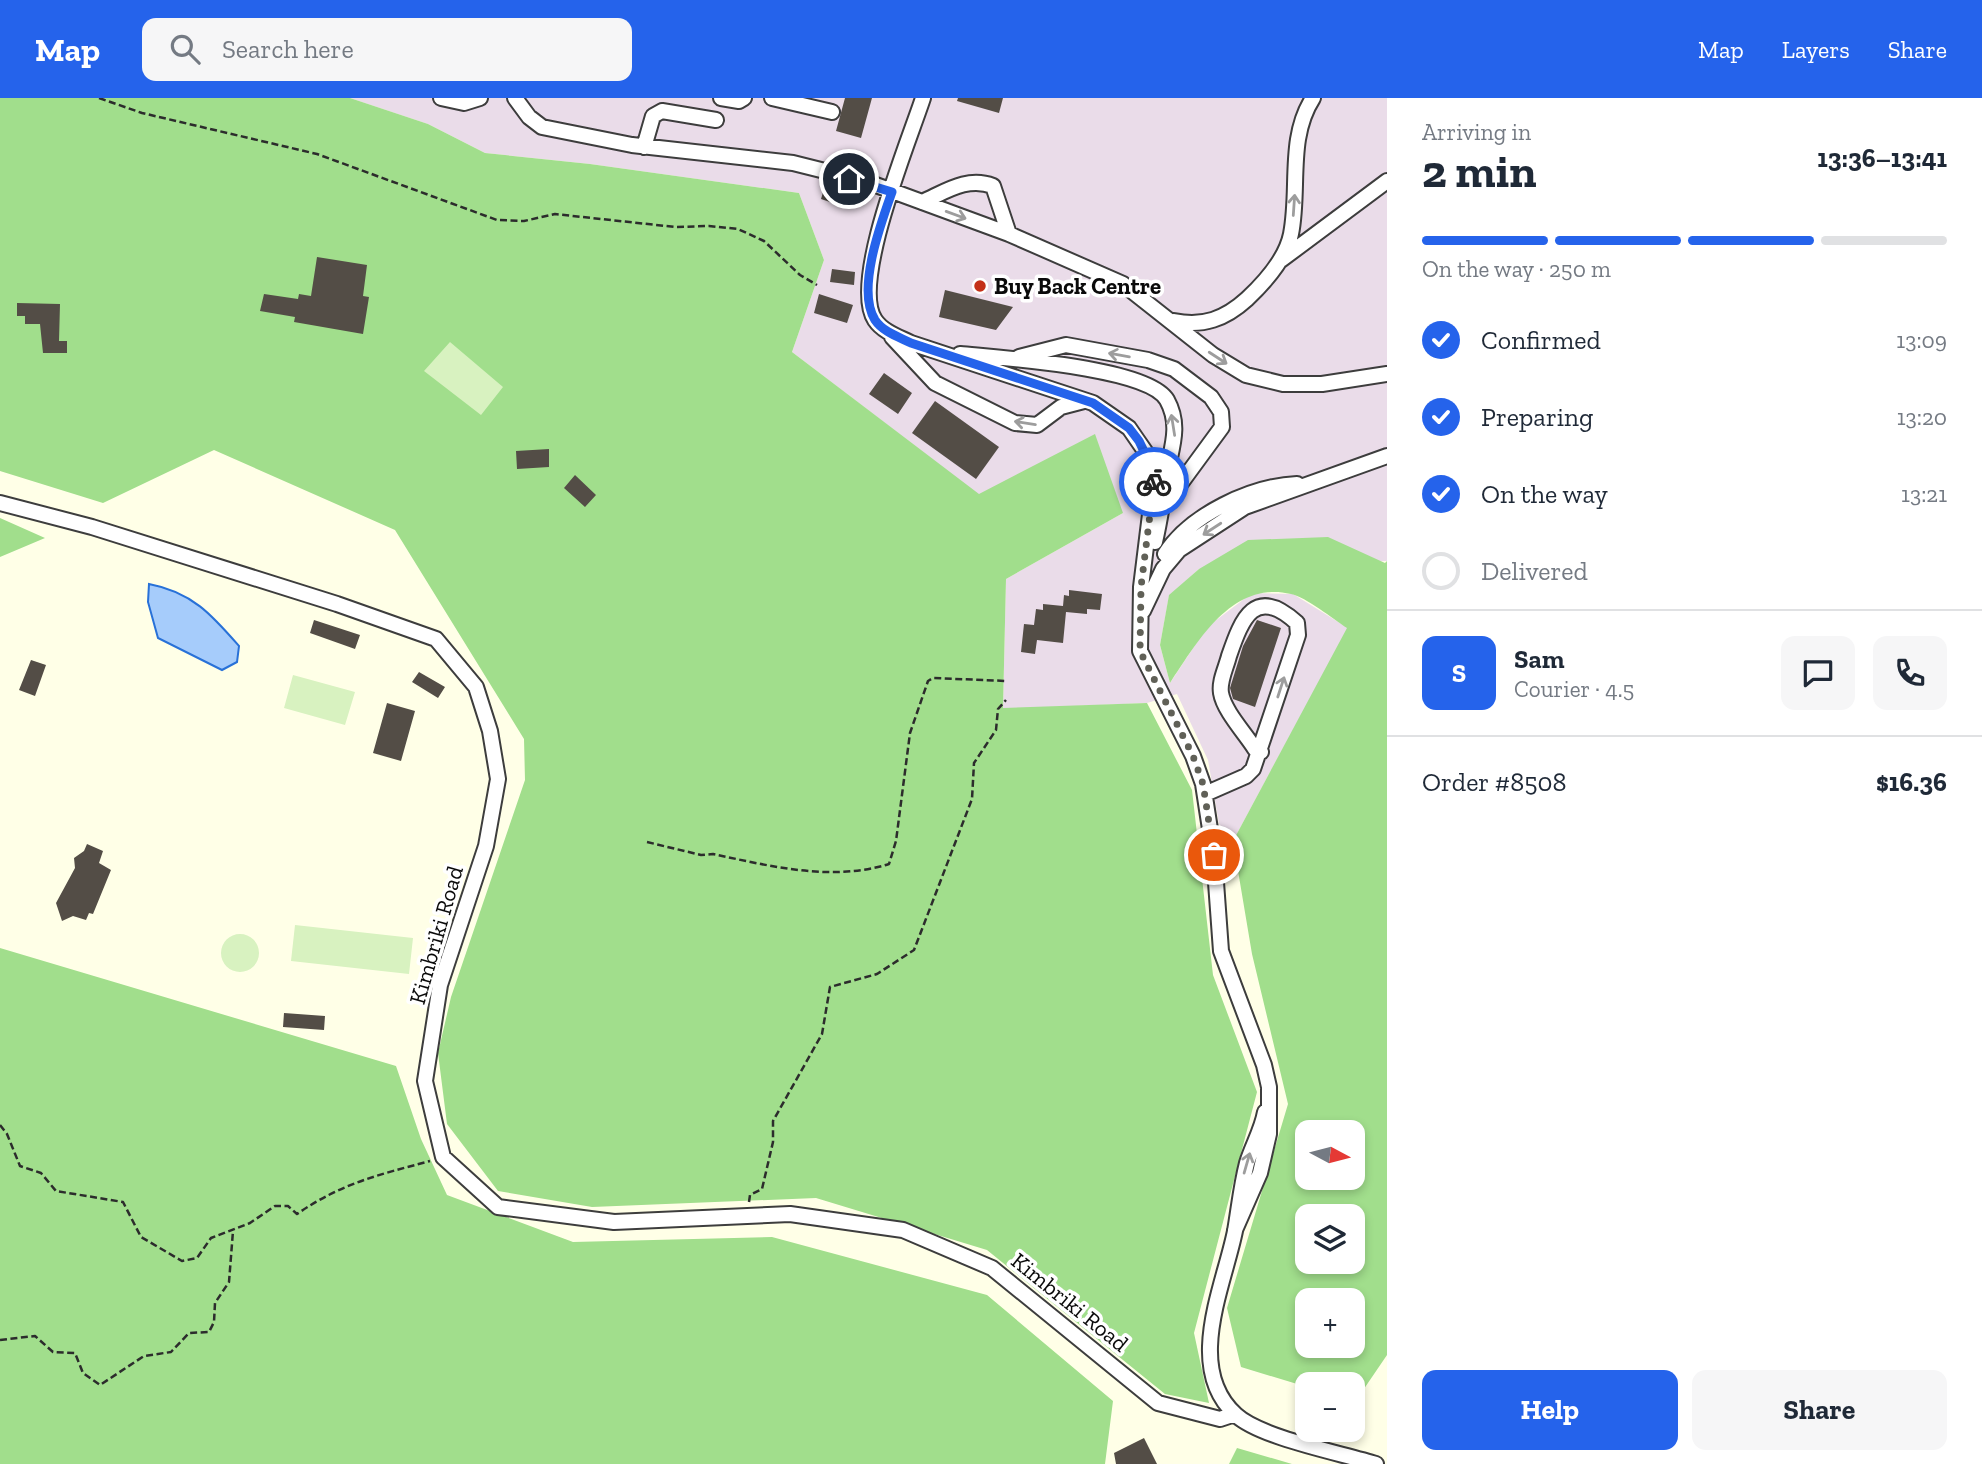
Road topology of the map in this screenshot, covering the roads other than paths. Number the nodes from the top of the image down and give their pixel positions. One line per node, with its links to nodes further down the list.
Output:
1 (440, 98): 2 (street)
2 (480, 98)
3 (515, 98): 11 (street)
4 (722, 98): 5 (street)
5 (744, 98)
6 (772, 98): 9 (street)
7 (923, 98): 13 (street)
8 (1313, 98): 16 (street, one-way to 8)
9 (832, 112)
10 (716, 120): 11 (street)
11 (644, 147): 13 (street)
12 (1387, 181): 16 (street)
13 (892, 192): 14 (street); 18 (street)
14 (922, 202): 15 (street, one-way to 15); 15 (street)
15 (1009, 234): 17 (street)
16 (1280, 261): 17 (street)
17 (1173, 321): 21 (street, one-way to 21)
18 (887, 331): 19 (street); 22 (street, one-way to 18)
19 (933, 350): 20 (street); 22 (street)
20 (1010, 359): 26 (street, one-way to 20); 26 (street, one-way to 20)
21 (1387, 373)
22 (1085, 400): 27 (street)
23 (1387, 456): 24 (street)
24 (1312, 483): 27 (street, one-way to 27); 27 (street)
25 (0, 503): 30 (street, Kimbriki Road)
26 (1163, 509): 27 (street)
27 (1145, 593): 29 (street)
28 (1261, 752): 28 (street, one-way to 28); 29 (street)
29 (1205, 794): 30 (street)
30 (1235, 1415): 31 (street, Kimbriki Road)
31 (1376, 1464)

